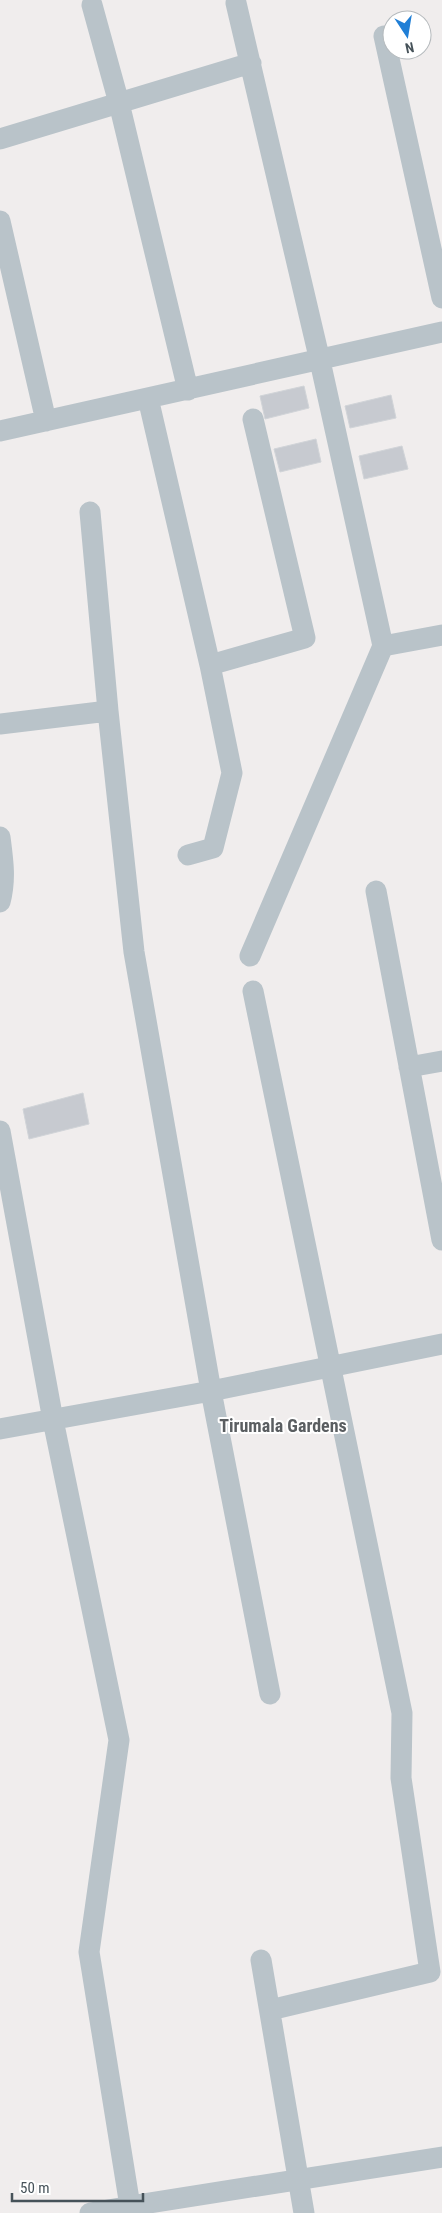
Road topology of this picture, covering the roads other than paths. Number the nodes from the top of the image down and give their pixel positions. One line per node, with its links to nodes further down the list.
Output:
1 (236, 3): 4 (street)
2 (92, 5): 5 (street)
3 (389, 60): 8 (street)
4 (251, 63): 5 (street); 10 (street)
5 (119, 104): 6 (street); 11 (street)
6 (0, 139)
7 (0, 221): 14 (street)
8 (442, 298)
9 (442, 332): 10 (street)
10 (320, 360): 11 (street); 18 (street)
11 (188, 390): 12 (street)
12 (148, 398): 14 (street); 19 (street)
13 (253, 419): 19 (street)
14 (46, 420): 15 (street)
15 (0, 431)
16 (90, 512): 20 (street)
17 (442, 635): 18 (street)
18 (384, 646): 26 (street)
19 (210, 665): 23 (street)
20 (108, 711): 21 (street); 34 (street)
21 (0, 724)
22 (0, 837): 25 (street)
23 (188, 856)
24 (376, 891): 29 (street)
25 (0, 902)
26 (250, 956)
27 (253, 991): 33 (street)
28 (442, 1061): 29 (street)
29 (410, 1067): 31 (street)
30 (0, 1131): 35 (street)
31 (442, 1240)
32 (442, 1344): 33 (street)
33 (331, 1366): 34 (street); 39 (street)
34 (211, 1391): 35 (street); 37 (street)
35 (53, 1420): 36 (street); 42 (street)
36 (0, 1429)
37 (270, 1694)
38 (261, 1960): 39 (street)
39 (270, 2010): 41 (street)
40 (442, 2157): 41 (street)
41 (298, 2179): 42 (street); 44 (street)
42 (123, 2209): 43 (street)
43 (90, 2213)
44 (304, 2213)

